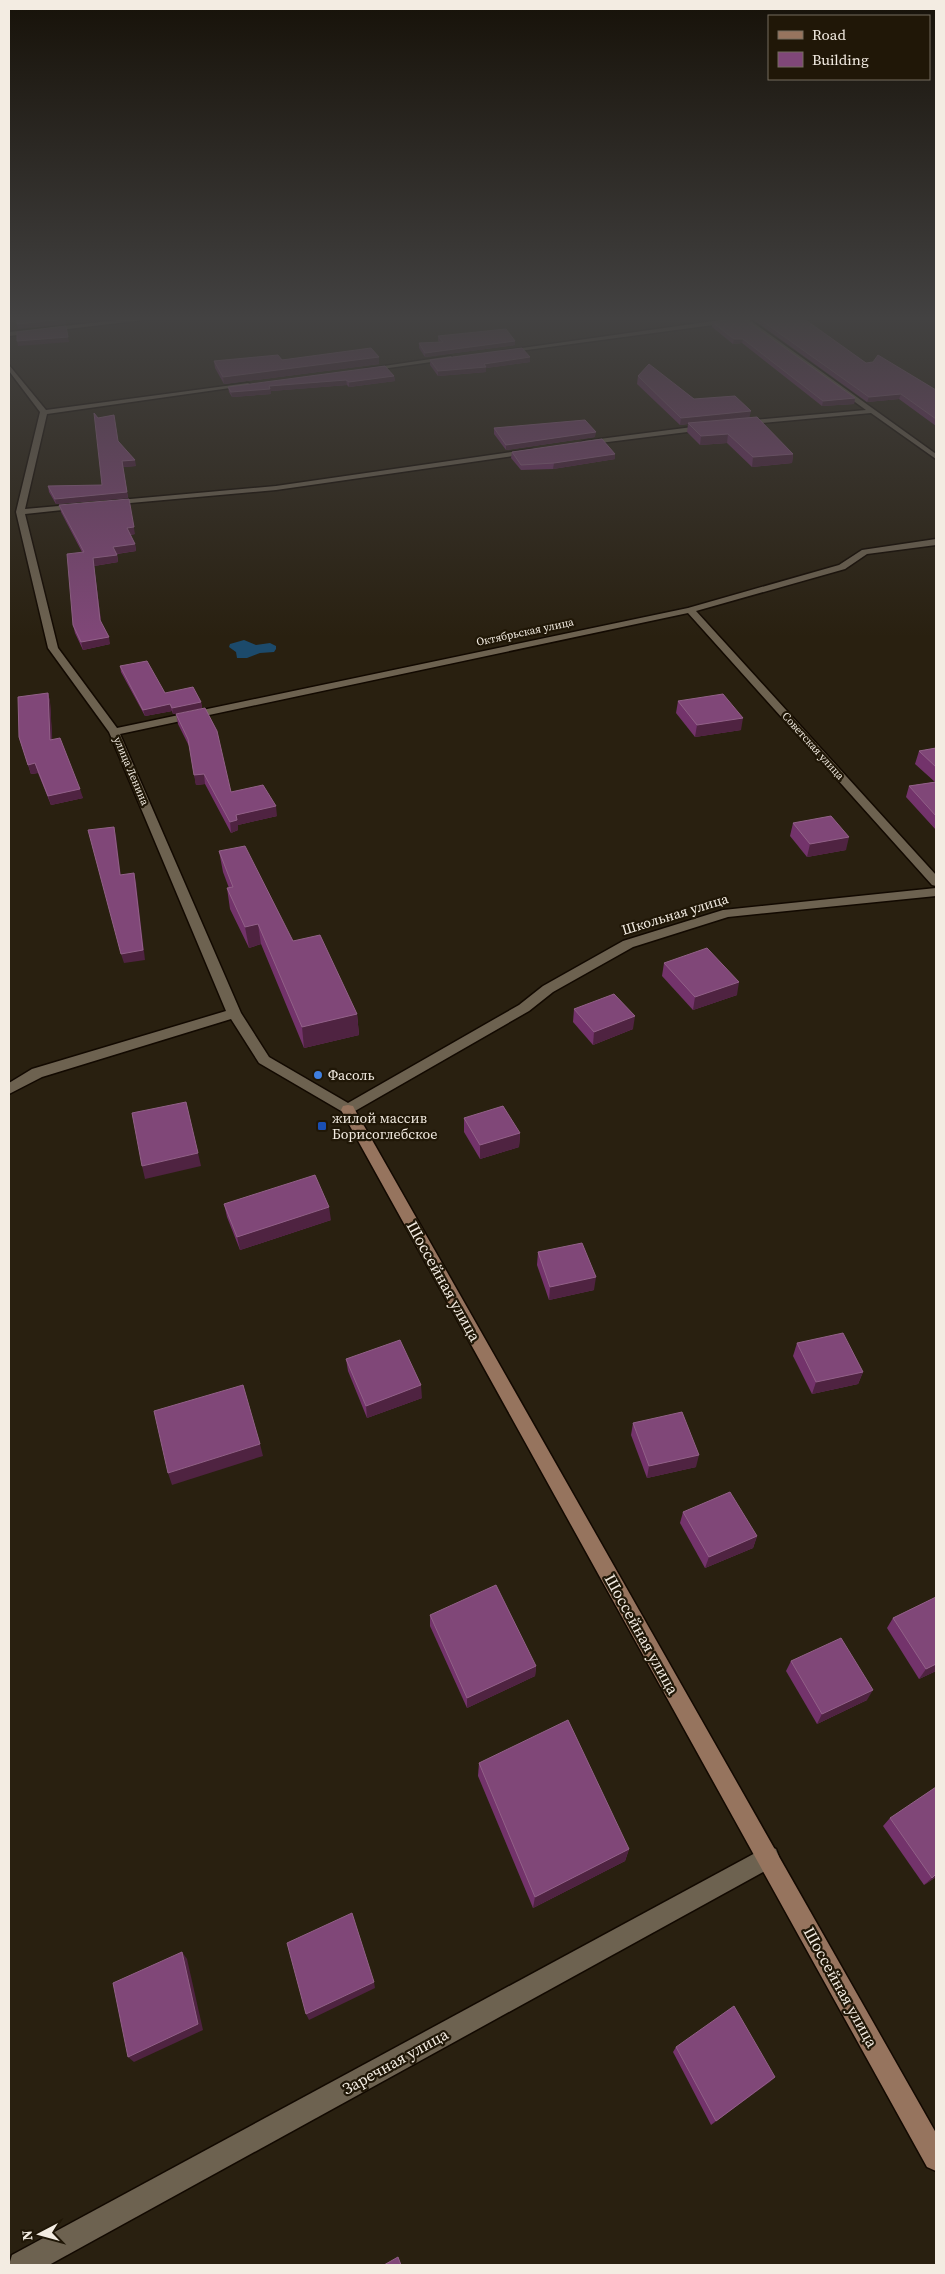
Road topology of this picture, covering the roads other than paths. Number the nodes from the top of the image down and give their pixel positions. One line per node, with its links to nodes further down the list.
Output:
1 (41, 424): 9 (street, улица Ленина)
2 (891, 424): 6 (street)
3 (715, 426): 4 (street)
4 (572, 445)
5 (542, 449): 7 (street)
6 (936, 457)
7 (99, 504)
8 (89, 505): 9 (street)
9 (20, 512): 12 (street, улица Ленина)
10 (936, 542): 11 (street, Октябрьская улица)
11 (690, 610): 12 (street, Октябрьская улица); 13 (street, Советская улица)
12 (114, 732): 15 (street, улица Ленина)
13 (936, 882)
14 (936, 892): 17 (street, Школьная улица)
15 (234, 1013): 16 (street); 17 (street, улица Ленина)
16 (9, 1089)
17 (348, 1110): 18 (street, Шоссейная улица)
18 (768, 1857): 19 (street, Шоссейная улица); 20 (street, Заречная улица)
19 (936, 2158)
20 (22, 2265)

